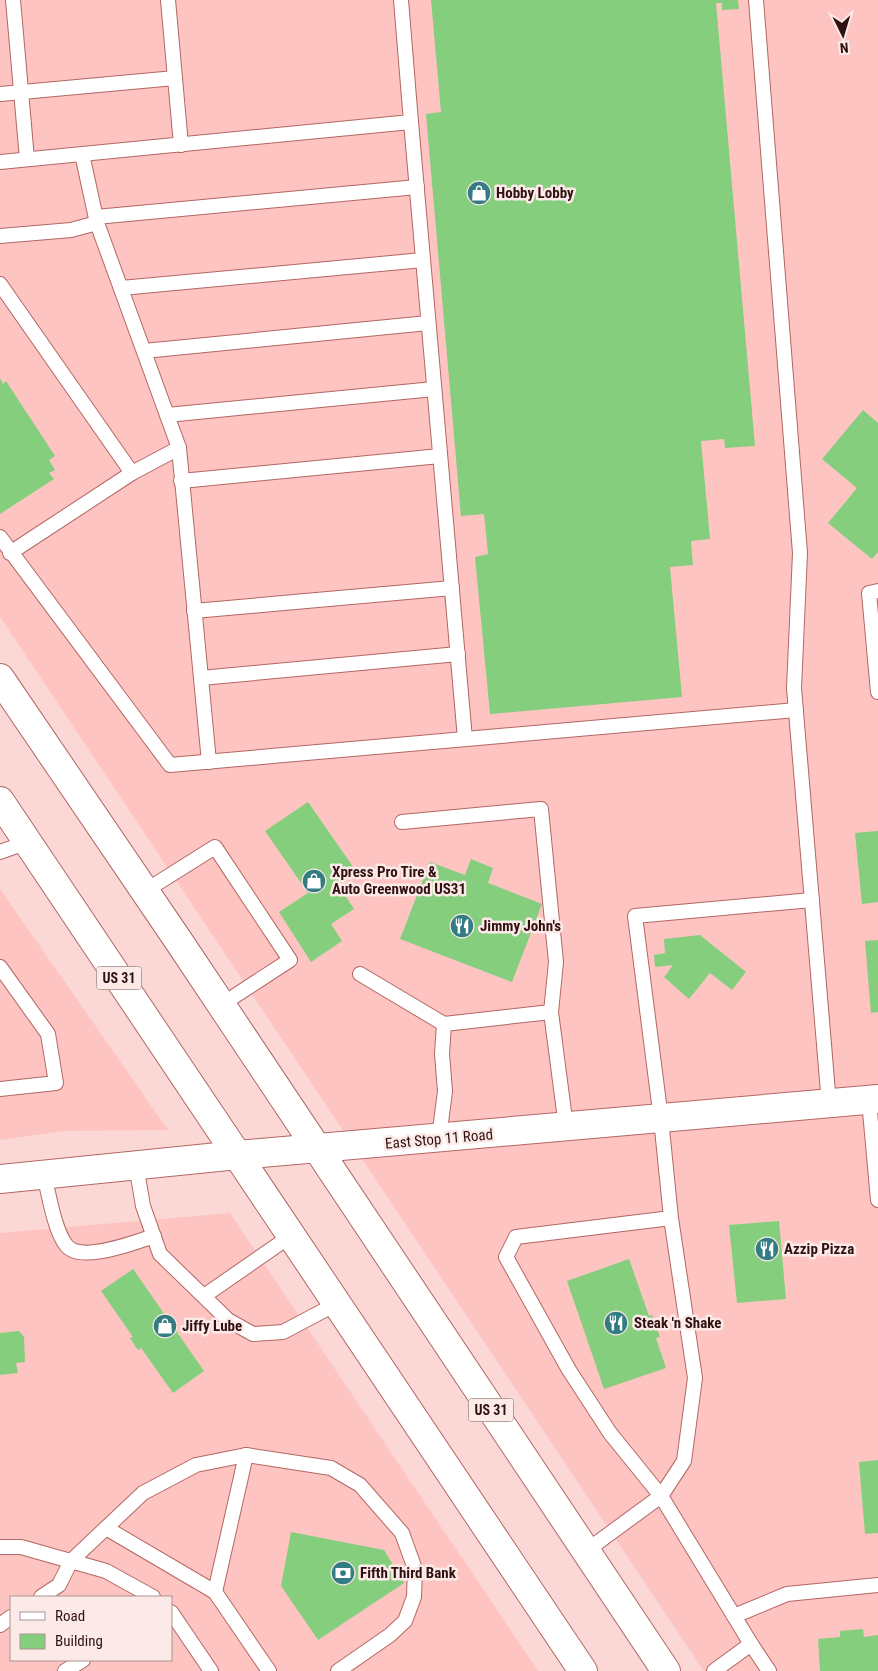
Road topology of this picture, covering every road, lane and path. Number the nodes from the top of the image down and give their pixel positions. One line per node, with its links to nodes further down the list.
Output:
1 (13, 0): 6 (lane)
2 (168, 0): 5 (lane)
3 (401, 0): 8 (lane)
4 (756, 0): 36 (lane)
5 (175, 78): 6 (lane); 9 (lane)
6 (21, 92): 7 (lane); 11 (lane)
7 (0, 94)
8 (411, 122): 9 (lane); 13 (lane)
9 (181, 145): 10 (lane)
10 (82, 154): 11 (lane); 14 (lane)
11 (27, 159): 12 (lane)
12 (0, 162)
13 (417, 187): 14 (lane); 16 (lane)
14 (96, 220): 15 (lane); 18 (lane)
15 (0, 236)
16 (423, 260): 18 (lane); 19 (lane)
17 (0, 284): 25 (lane)
18 (121, 288): 20 (lane)
19 (428, 322): 20 (lane); 21 (lane)
20 (144, 351): 22 (lane)
21 (434, 389): 22 (lane); 24 (lane)
22 (167, 415): 23 (lane)
23 (179, 448): 25 (lane); 26 (lane)
24 (440, 456): 26 (lane); 29 (lane)
25 (132, 473): 28 (lane)
26 (181, 481): 31 (lane)
27 (0, 537): 28 (lane)
28 (10, 553): 38 (lane)
29 (452, 588): 31 (lane); 32 (lane)
30 (878, 591): 35 (lane)
31 (194, 612): 34 (lane)
32 (458, 654): 34 (lane); 37 (lane)
33 (0, 678): 43 (main road, US 31)
34 (201, 678): 38 (lane)
35 (878, 692)
36 (796, 710): 37 (lane); 44 (lane)
37 (465, 739): 38 (lane)
38 (210, 762)
39 (0, 801): 41 (main road, US 31)
40 (402, 822): 48 (lane)
41 (28, 842): 42 (lane); 57 (main road, US 31)
42 (0, 852)
43 (145, 891): 47 (main road, US 31); 47 (lane)
44 (812, 900): 52 (lane); 53 (lane)
45 (0, 966): 50 (lane)
46 (360, 974): 49 (lane)
47 (221, 1005): 56 (main road, US 31)
48 (551, 1012): 49 (lane); 54 (lane)
49 (444, 1024): 55 (lane)
50 (0, 1089)
51 (874, 1100): 52 (main road, East Stop 11 Road); 61 (lane)
52 (829, 1104): 53 (main road, East Stop 11 Road)
53 (661, 1119): 54 (main road, East Stop 11 Road); 62 (lane)
54 (566, 1127): 55 (main road, East Stop 11 Road)
55 (439, 1138): 56 (main road, East Stop 11 Road)
56 (317, 1149): 57 (main road, East Stop 11 Road); 71 (main road, US 31)
57 (238, 1155): 58 (main road, East Stop 11 Road); 63 (main road, US 31)
58 (136, 1165): 59 (main road, East Stop 11 Road); 64 (lane)
59 (44, 1175): 60 (main road, East Stop 11 Road); 64 (lane)
60 (0, 1179)
61 (878, 1200)
62 (670, 1218): 68 (lane); 68 (lane)
63 (292, 1235): 65 (lane); 66 (main road, US 31)
64 (154, 1236): 65 (lane)
65 (204, 1296): 66 (lane)
66 (338, 1304): 85 (main road, US 31)
67 (246, 1455): 69 (lane); 74 (lane); 84 (lane)
68 (661, 1496): 71 (lane); 78 (lane)
69 (106, 1528): 72 (lane); 74 (lane)
70 (0, 1546): 72 (lane)
71 (586, 1551): 86 (main road, US 31)
72 (71, 1562): 75 (lane); 76 (lane)
73 (878, 1585): 78 (lane)
74 (216, 1592): 83 (lane)
75 (42, 1596)
76 (151, 1596)
77 (172, 1613): 82 (lane)
78 (734, 1616): 79 (lane)
79 (751, 1644): 87 (lane); 88 (lane)
80 (80, 1661): 81 (lane)
81 (65, 1671)
82 (211, 1671)
83 (269, 1671)
84 (338, 1671)
85 (583, 1671)
86 (666, 1671)
87 (714, 1671)
88 (769, 1671)

